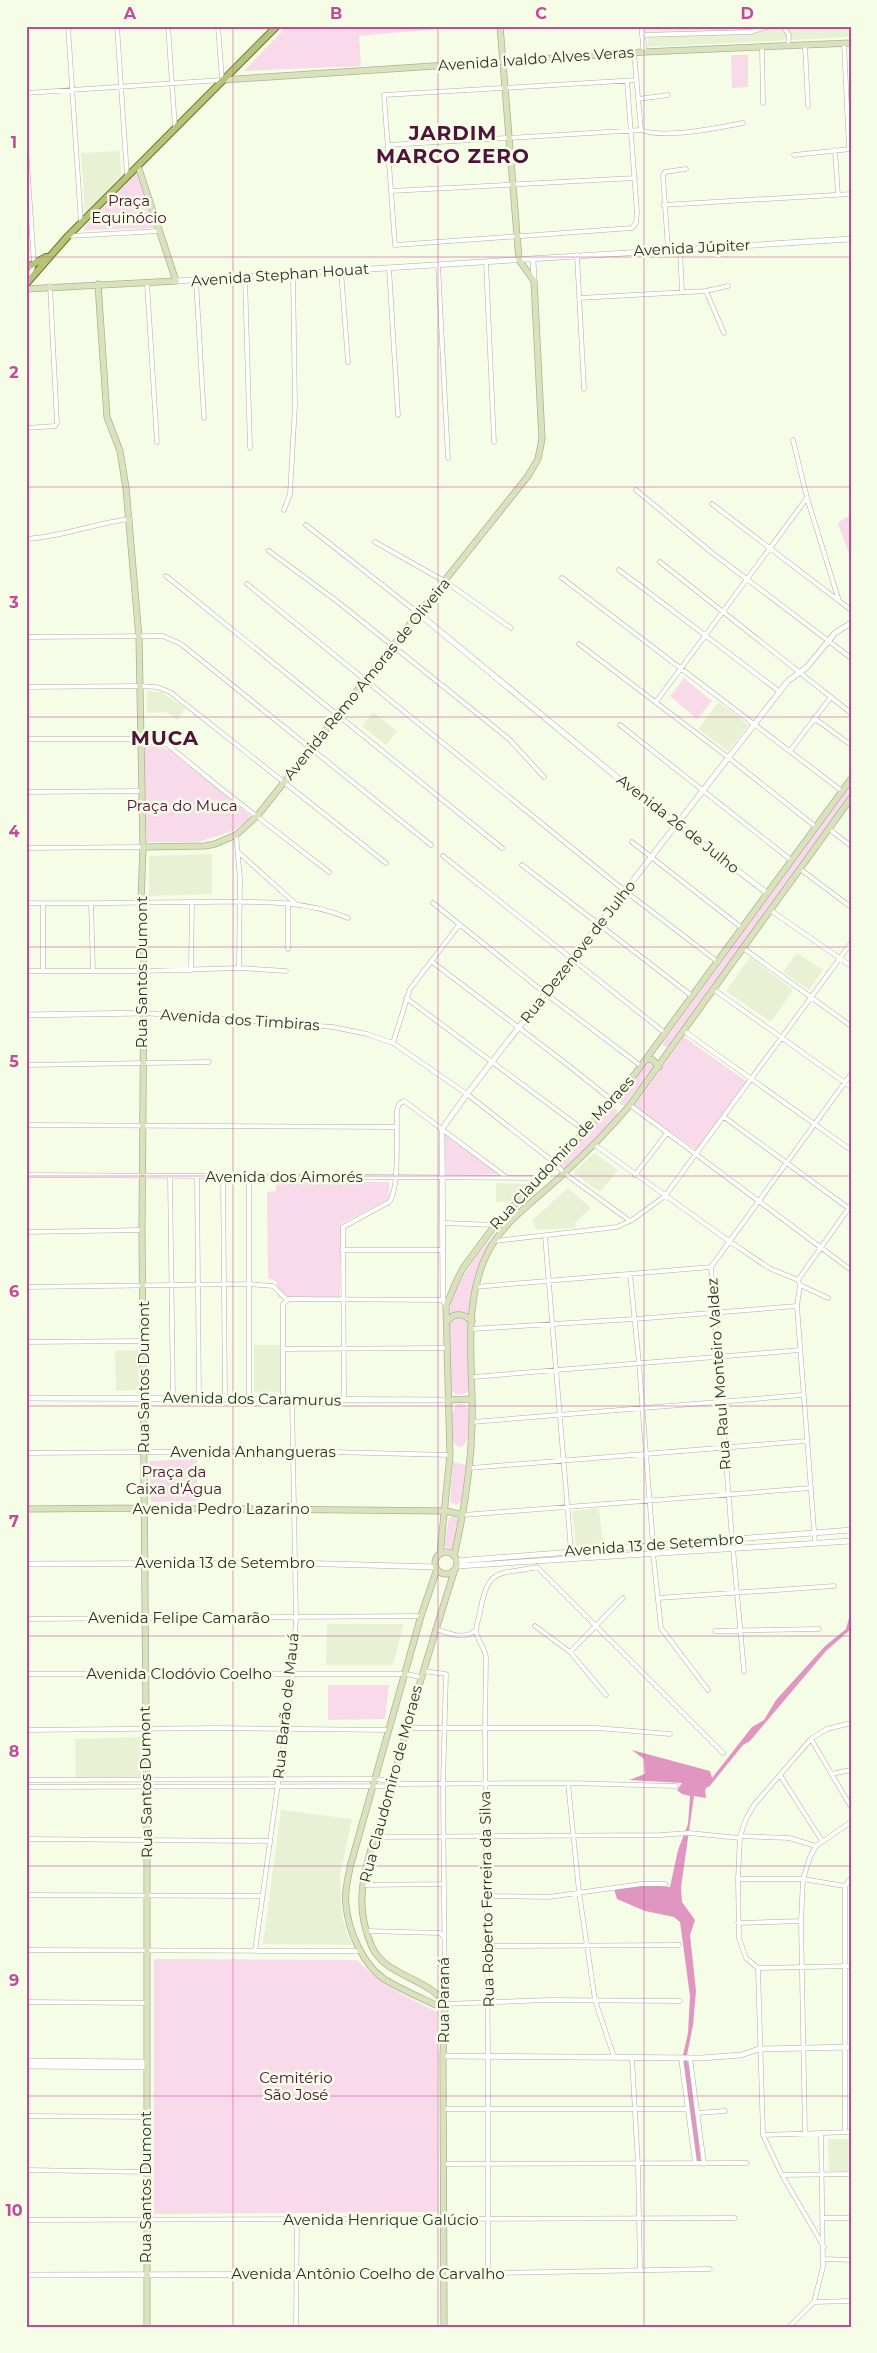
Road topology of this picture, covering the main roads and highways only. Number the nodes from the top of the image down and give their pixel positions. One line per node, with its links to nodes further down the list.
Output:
1 (277, 26): 5 (main road)
2 (500, 26): 4 (main road)
3 (848, 43): 4 (main road, Avenida Ivaldo Alves Veras)
4 (503, 62): 5 (main road, Avenida Ivaldo Alves Veras); 14 (main road, Avenida Remo Amoras de Oliveira)
5 (222, 80): 6 (main road)
6 (138, 166): 7 (main road); 10 (main road, Avenida Stephan Houat)
7 (52, 254): 8 (main road); 9 (main road)
8 (26, 268)
9 (26, 284)
10 (98, 284): 11 (main road, Avenida Stephan Houat); 14 (main road, Rua Santos Dumont)
11 (26, 289)
12 (851, 779): 15 (main road, Rua Claudomiro de Moraes)
13 (851, 798): 16 (main road, Rua Claudomiro de Moraes)
14 (143, 847): 23 (main road, Rua Santos Dumont)
15 (657, 1046): 16 (main road); 17 (main road, Rua Claudomiro de Moraes)
16 (668, 1053): 18 (main road, Rua Claudomiro de Moraes)
17 (647, 1058): 18 (main road); 20 (main road, Rua Claudomiro de Moraes)
18 (659, 1067): 19 (main road, Rua Claudomiro de Moraes)
19 (472, 1321): 20 (main road); 22 (main road, Rua Claudomiro de Moraes)
20 (446, 1324): 21 (main road, Rua Claudomiro de Moraes)
21 (447, 1400): 22 (main road); 25 (main road, Rua Claudomiro de Moraes)
22 (472, 1400): 26 (main road, Rua Claudomiro de Moraes)
23 (144, 1508): 24 (main road, Avenida Pedro Lazarino); 25 (main road, Avenida Pedro Lazarino); 33 (main road, Rua Santos Dumont)
24 (26, 1509)
25 (446, 1511): 26 (main road, Avenida Pedro Lazarino); 27 (main road, Rua Claudomiro de Moraes)
26 (463, 1515): 28 (main road, Rua Claudomiro de Moraes)
27 (440, 1554): 28 (main road); 29 (main road)
28 (456, 1563): 29 (main road); 30 (main road, Rua Claudomiro de Moraes)
29 (436, 1568): 31 (main road, Rua Claudomiro de Moraes)
30 (373, 1950): 31 (main road); 32 (main road, Rua Claudomiro de Moraes)
31 (361, 1951): 32 (main road, Rua Claudomiro de Moraes)
32 (445, 2004): 34 (main road, Rua Paraná)
33 (147, 2327)
34 (444, 2327)

